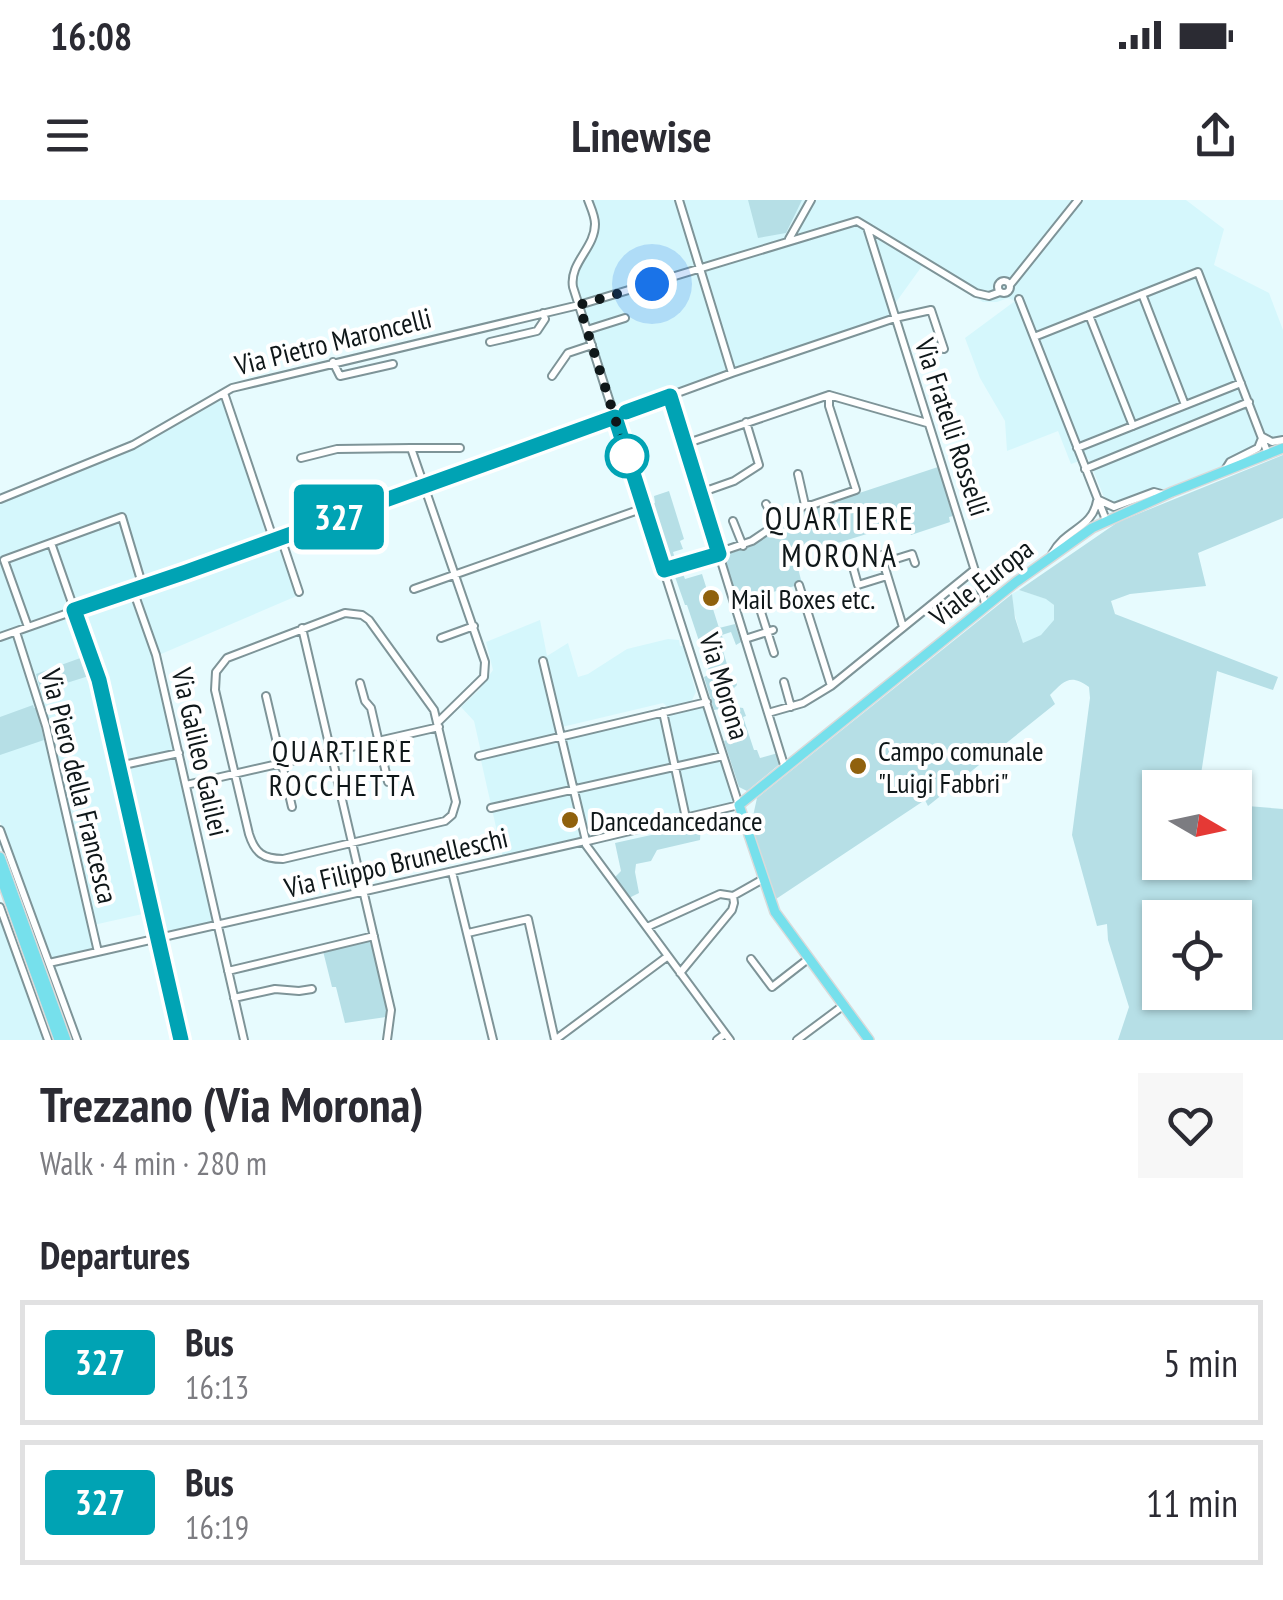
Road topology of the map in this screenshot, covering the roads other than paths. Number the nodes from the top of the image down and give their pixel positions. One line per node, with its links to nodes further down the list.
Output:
1 (588, 200): 10 (street)
2 (679, 200): 7 (street)
3 (811, 200): 6 (street)
4 (1078, 200): 5 (street)
5 (868, 230): 6 (street, Via Pietro Maroncelli); 14 (street, Via Fratelli Rosselli)
6 (789, 240): 7 (street, Via Pietro Maroncelli)
7 (700, 269): 10 (street, Via Pietro Maroncelli); 22 (street)
8 (1142, 294): 12 (street); 24 (street); 29 (street)
9 (1019, 298): 16 (street)
10 (579, 305): 11 (street, Via Pietro Maroncelli); 15 (street, Via Morona)
11 (544, 314): 17 (street); 20 (street, Via Pietro Maroncelli)
12 (1089, 315): 16 (street); 33 (street)
13 (625, 318): 15 (street)
14 (895, 318): 19 (street, Via Fratelli Rosselli); 22 (street); 32 (street, Via Fratelli Rosselli)
15 (587, 330): 18 (street, Via Morona)
16 (1034, 337): 39 (street)
17 (490, 342)
18 (592, 345): 23 (street); 30 (street, Via Morona)
19 (944, 349)
20 (333, 362): 21 (street); 25 (street, Via Pietro Maroncelli)
21 (394, 364)
22 (732, 374): 27 (street)
23 (552, 376)
24 (1241, 383): 28 (street); 29 (street)
25 (224, 393): 48 (street, Via Pietro Maroncelli); 57 (street)
26 (829, 394): 31 (street); 32 (street); 51 (street)
27 (670, 396): 30 (street); 36 (street)
28 (1249, 402): 34 (street); 42 (street)
29 (1186, 405): 33 (street)
30 (615, 417): 45 (street); 52 (street, Via Morona)
31 (746, 422): 36 (street); 46 (street)
32 (928, 423): 65 (street, Via Fratelli Rosselli)
33 (1133, 426): 39 (street)
34 (1262, 436): 35 (street); 40 (street); 43 (street)
35 (1283, 440)
36 (685, 444): 46 (street)
37 (410, 448): 38 (street); 41 (street); 45 (street)
38 (460, 448)
39 (1077, 448): 42 (street)
40 (1274, 452): 43 (main road, Viale Europa)
41 (301, 458)
42 (1086, 469): 49 (street)
43 (1224, 471): 47 (main road, Viale Europa)
44 (798, 474): 51 (street)
45 (424, 487): 53 (street); 67 (street)
46 (700, 493): 61 (street)
47 (1165, 495): 49 (street); 54 (main road, Viale Europa)
48 (0, 500)
49 (1098, 500): 54 (street); 62 (street)
50 (766, 504): 56 (street)
51 (805, 504): 56 (street)
52 (644, 508): 66 (street, Via Morona); 67 (street)
53 (336, 518): 57 (street); 60 (street)
54 (1108, 519): 62 (main road, Viale Europa)
55 (733, 521): 59 (street)
56 (778, 523): 59 (street)
57 (278, 540): 70 (street); 73 (street)
58 (51, 543): 70 (street); 75 (street); 79 (street)
59 (743, 546): 61 (street)
60 (343, 548)
61 (719, 554): 66 (street); 85 (street)
62 (1051, 556): 74 (main road, Viale Europa)
63 (915, 563): 68 (street)
64 (852, 567): 68 (street)
65 (975, 569): 74 (street, Via Fratelli Rosselli); 78 (street)
66 (664, 570): 92 (street, Via Morona)
67 (455, 574): 71 (street); 77 (street)
68 (888, 576): 78 (street)
69 (799, 585): 90 (street)
70 (143, 587): 72 (street)
71 (414, 589)
72 (133, 590): 75 (street); 100 (street, Via Galileo Galilei)
73 (299, 592)
74 (986, 606): 106 (main road, Viale Europa)
75 (74, 610): 79 (street); 104 (street)
76 (762, 612): 81 (street)
77 (474, 626): 84 (street); 96 (street)
78 (903, 626): 90 (street)
79 (28, 627): 82 (street)
80 (302, 628): 96 (street); 99 (street); 107 (street)
81 (770, 631): 85 (street); 86 (street)
82 (16, 632): 83 (street); 130 (street, Via Piero della Francesca)
83 (0, 637)
84 (441, 638)
85 (745, 639): 95 (street)
86 (774, 653)
87 (544, 661): 97 (street)
88 (784, 682): 93 (street)
89 (360, 683): 98 (street)
90 (831, 686): 93 (street)
91 (266, 696): 103 (street)
92 (707, 702): 94 (street); 102 (street, Via Morona)
93 (791, 707): 95 (street)
94 (663, 712): 97 (street); 105 (street)
95 (768, 713): 106 (street)
96 (438, 724): 98 (street); 116 (street)
97 (561, 736): 101 (street); 110 (street)
98 (379, 741): 99 (street); 108 (street)
99 (332, 752): 103 (street); 116 (street)
100 (179, 753): 104 (street); 109 (street, Via Galileo Galilei)
101 (479, 756)
102 (723, 756): 105 (street); 111 (street, Via Morona)
103 (282, 763): 107 (street); 112 (street)
104 (119, 766): 129 (street)
105 (675, 768): 110 (street); 114 (street)
106 (785, 768): 111 (main road, Viale Europa)
107 (236, 774): 109 (street); 116 (street)
108 (388, 782)
109 (186, 785): 125 (street, Via Galileo Galilei)
110 (574, 789): 113 (street); 117 (street)
111 (740, 805): 114 (street, Via Filippo Brunelleschi); 121 (main road, Via Morona)
112 (292, 807)
113 (492, 808)
114 (686, 818): 117 (street, Via Filippo Brunelleschi)
115 (0, 830): 134 (street)
116 (353, 842): 122 (street)
117 (586, 842): 120 (street, Via Filippo Brunelleschi); 126 (street)
118 (0, 857): 142 (main road)
119 (0, 875): 142 (main road)
120 (453, 875): 122 (street, Via Filippo Brunelleschi); 127 (street)
121 (763, 880): 123 (street); 133 (main road, Via Morona)
122 (365, 892): 125 (street, Via Filippo Brunelleschi); 128 (street)
123 (733, 896): 126 (street); 136 (street)
124 (0, 907): 141 (street)
125 (218, 926): 129 (street, Via Filippo Brunelleschi); 135 (street, Via Galileo Galilei)
126 (647, 927): 131 (street)
127 (468, 933): 147 (street); 148 (street)
128 (374, 936): 135 (street); 146 (street)
129 (158, 939): 130 (street, Via Filippo Brunelleschi); 144 (street)
130 (98, 952): 134 (street, Via Filippo Brunelleschi)
131 (668, 956): 136 (street); 148 (street)
132 (751, 959): 133 (street)
133 (808, 959): 139 (main road, Via Morona)
134 (48, 963): 143 (street)
135 (228, 971): 138 (street, Via Galileo Galilei)
136 (680, 973): 140 (street)
137 (312, 989): 138 (street)
138 (234, 998): 145 (street, Via Galileo Galilei)
139 (844, 1006): 150 (street); 151 (main road, Via Morona)
140 (727, 1037): 149 (street)
141 (48, 1040)
142 (62, 1040)
143 (77, 1040)
144 (180, 1040)
145 (244, 1040)
146 (386, 1040)
147 (493, 1040)
148 (556, 1040)
149 (717, 1040)
150 (796, 1040)
151 (870, 1040)

